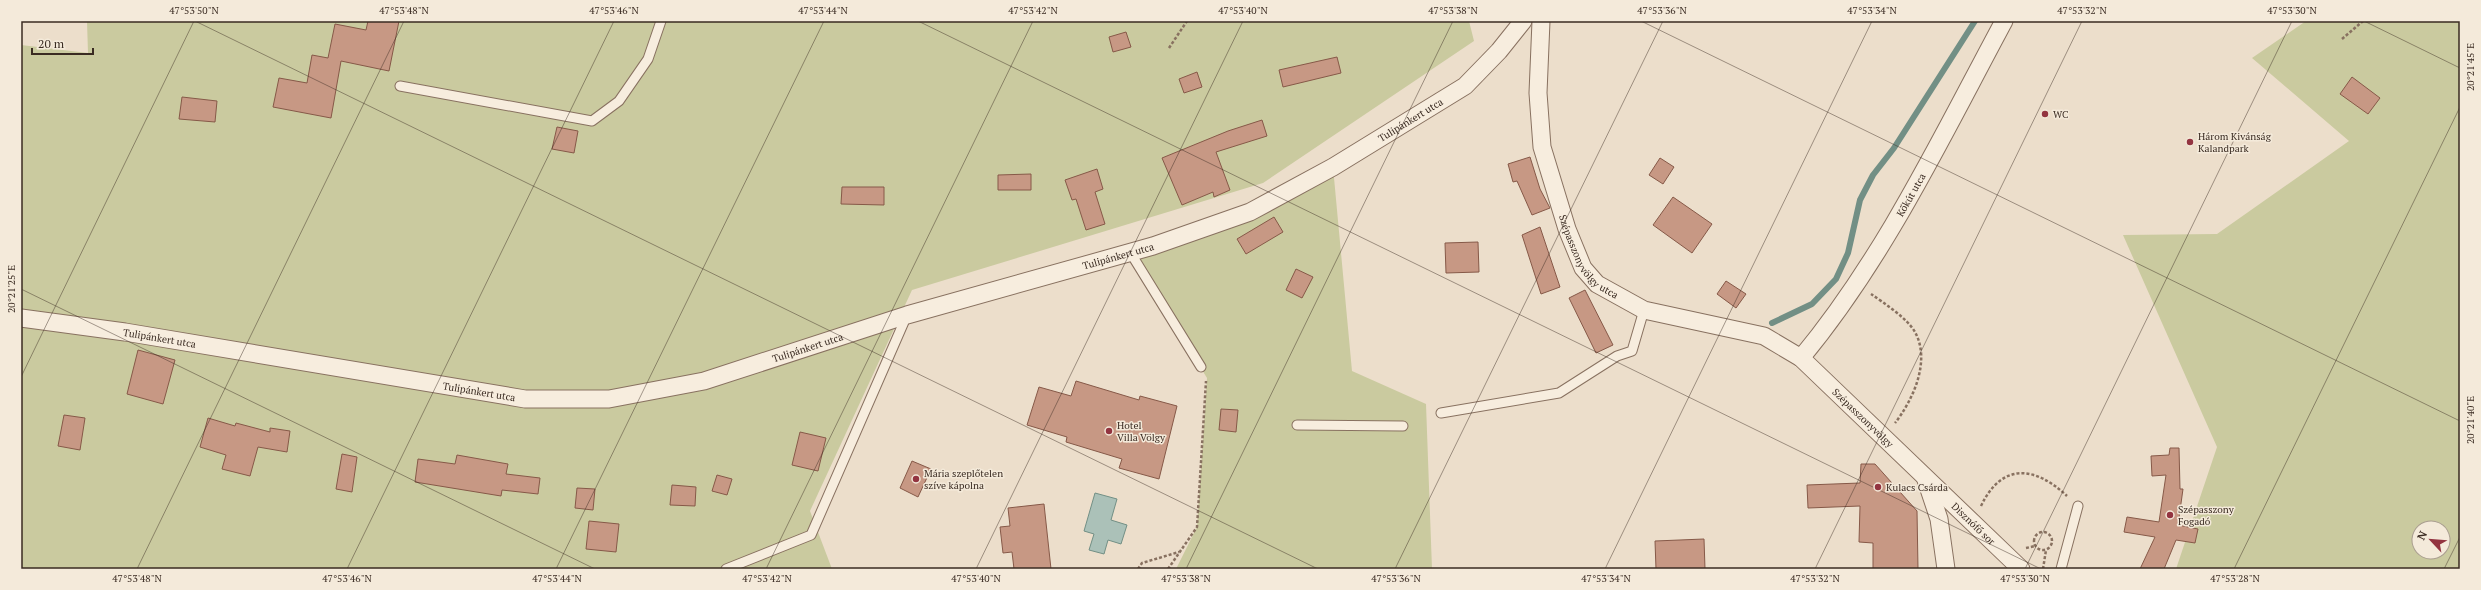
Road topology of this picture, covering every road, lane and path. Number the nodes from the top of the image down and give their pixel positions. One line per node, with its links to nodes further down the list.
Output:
1 (661, 21): 9 (lane)
2 (1187, 21): 8 (path)
3 (1523, 21): 10 (street, Tulipánkert utca)
4 (1541, 21): 12 (street, Szépasszonyvölgy utca)
5 (2004, 21): 11 (street, Kőkút utca)
6 (2363, 21): 7 (path)
7 (2342, 39)
8 (1169, 48)
9 (400, 86)
10 (1130, 252): 13 (street, Tulipánkert utca); 16 (lane)
11 (1857, 284): 15 (street, Kőkút utca); 20 (path)
12 (1644, 310): 15 (street, Szépasszonyvölgy utca); 17 (lane)
13 (907, 315): 14 (street, Tulipánkert utca); 26 (lane)
14 (21, 318)
15 (1801, 358): 20 (street, Szépasszonyvölgy)
16 (1201, 367): 25 (path)
17 (1441, 413)
18 (1297, 425): 19 (lane)
19 (1403, 426)
20 (1883, 436): 21 (street, Szépasszonyvölgy)
21 (1926, 478): 29 (street); 30 (street, Disznófő sor)
22 (2078, 506): 23 (path); 32 (lane)
23 (1978, 510)
24 (2046, 550): 24 (path); 31 (path)
25 (1179, 552): 27 (path); 28 (path)
26 (726, 569)
27 (1138, 569)
28 (1168, 569)
29 (1946, 569)
30 (2021, 569)
31 (2043, 569)
32 (2061, 569)

